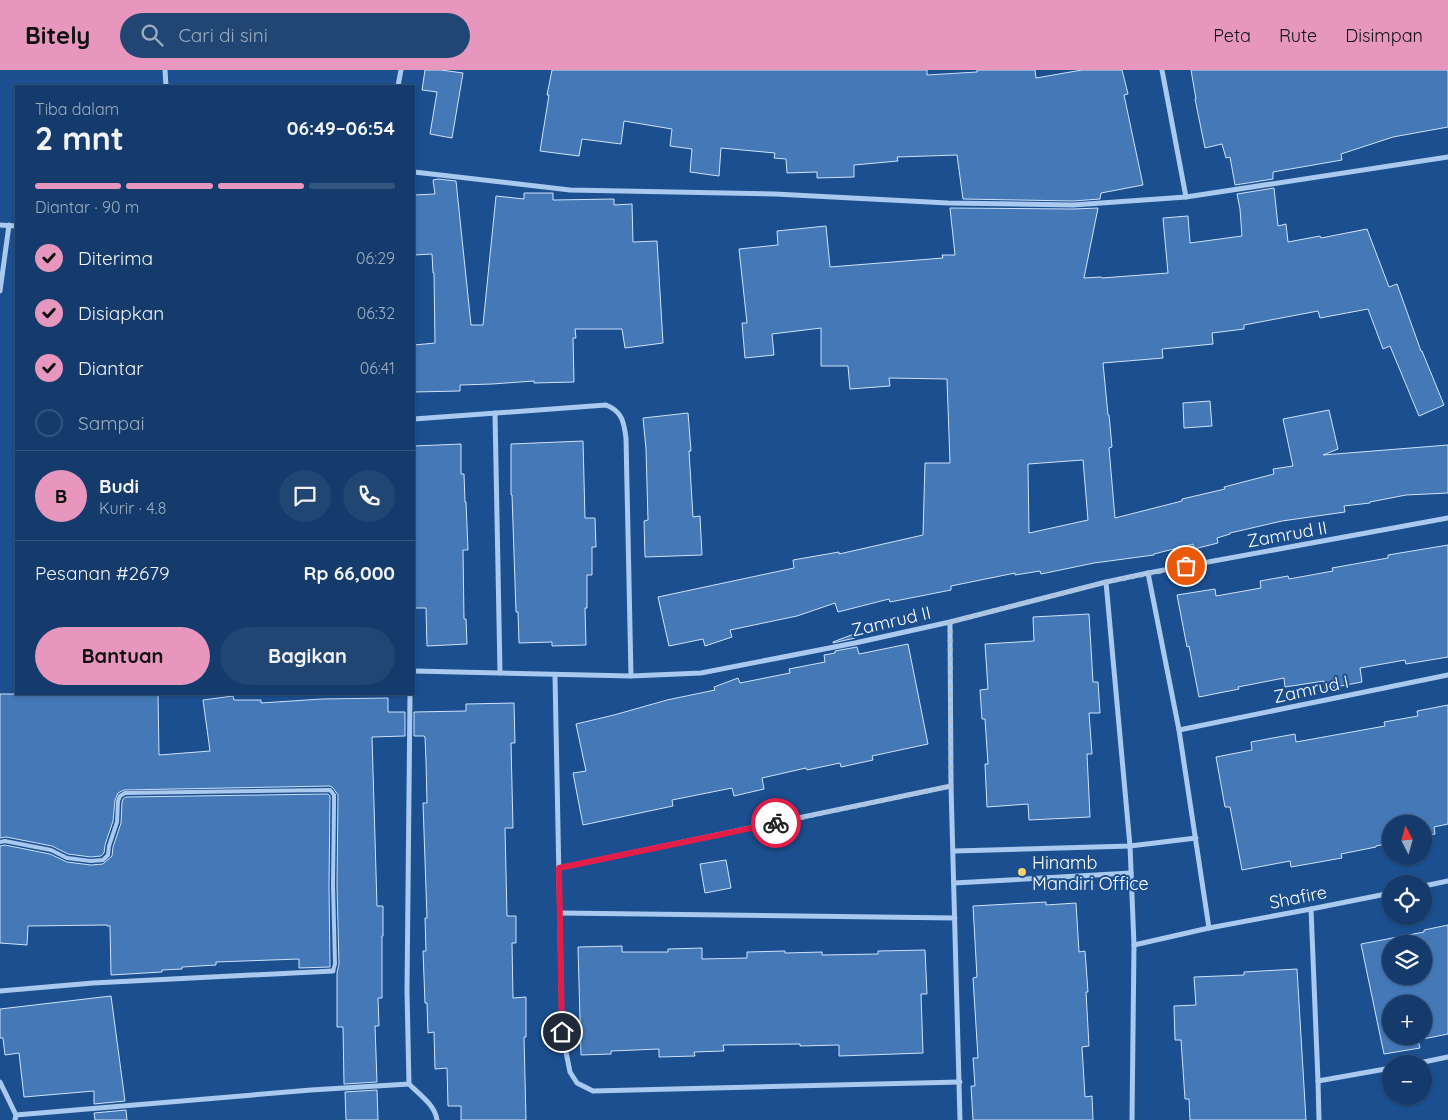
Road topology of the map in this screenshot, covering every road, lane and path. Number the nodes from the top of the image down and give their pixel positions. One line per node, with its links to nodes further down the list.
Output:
1 (165, 70): 4 (street)
2 (402, 70): 5 (street)
3 (1162, 70): 8 (street)
4 (166, 85)
5 (398, 85)
6 (1448, 158): 8 (street)
7 (415, 172): 8 (street)
8 (1186, 197)
9 (0, 225): 10 (street)
10 (10, 225): 11 (street); 12 (street)
11 (15, 226)
12 (0, 291)
13 (496, 413): 14 (street); 20 (street); 23 (street)
14 (415, 419)
15 (1448, 518): 16 (street, Zamrud II)
16 (1148, 573): 17 (street, Zamrud II); 25 (street)
17 (1106, 582): 18 (street, Zamrud II); 29 (street)
18 (950, 622): 23 (street, Zamrud II); 26 (street)
19 (415, 671): 20 (street, Zamrud II)
20 (500, 673): 21 (street, Zamrud II)
21 (555, 675): 23 (street, Zamrud II); 31 (street)
22 (1448, 675): 25 (street, Zamrud I)
23 (631, 676)
24 (410, 695): 50 (street)
25 (1179, 730): 27 (street)
26 (951, 786): 30 (street); 31 (street)
27 (1196, 838): 29 (street); 40 (street)
28 (0, 842): 42 (lane)
29 (1130, 846): 30 (street); 32 (street)
30 (954, 851): 34 (street)
31 (559, 868): 38 (street)
32 (1131, 873): 34 (street); 41 (street)
33 (1448, 881): 35 (street)
34 (954, 883): 39 (street)
35 (1432, 884)
36 (1382, 894): 37 (street, Shafire)
37 (1311, 909): 40 (street, Shafire); 47 (street)
38 (560, 913): 39 (street); 49 (street)
39 (955, 918): 49 (street)
40 (1209, 928): 41 (street, Shafire)
41 (1134, 946): 54 (street)
42 (333, 970): 43 (street)
43 (0, 991)
44 (1448, 1057): 45 (street)
45 (1432, 1060)
46 (1382, 1070): 47 (street)
47 (1318, 1081): 55 (street)
48 (0, 1082): 51 (street)
49 (960, 1082): 53 (street)
50 (409, 1084): 51 (street); 52 (street)
51 (16, 1117)
52 (437, 1120)
53 (960, 1120)
54 (1132, 1120)
55 (1319, 1120)

